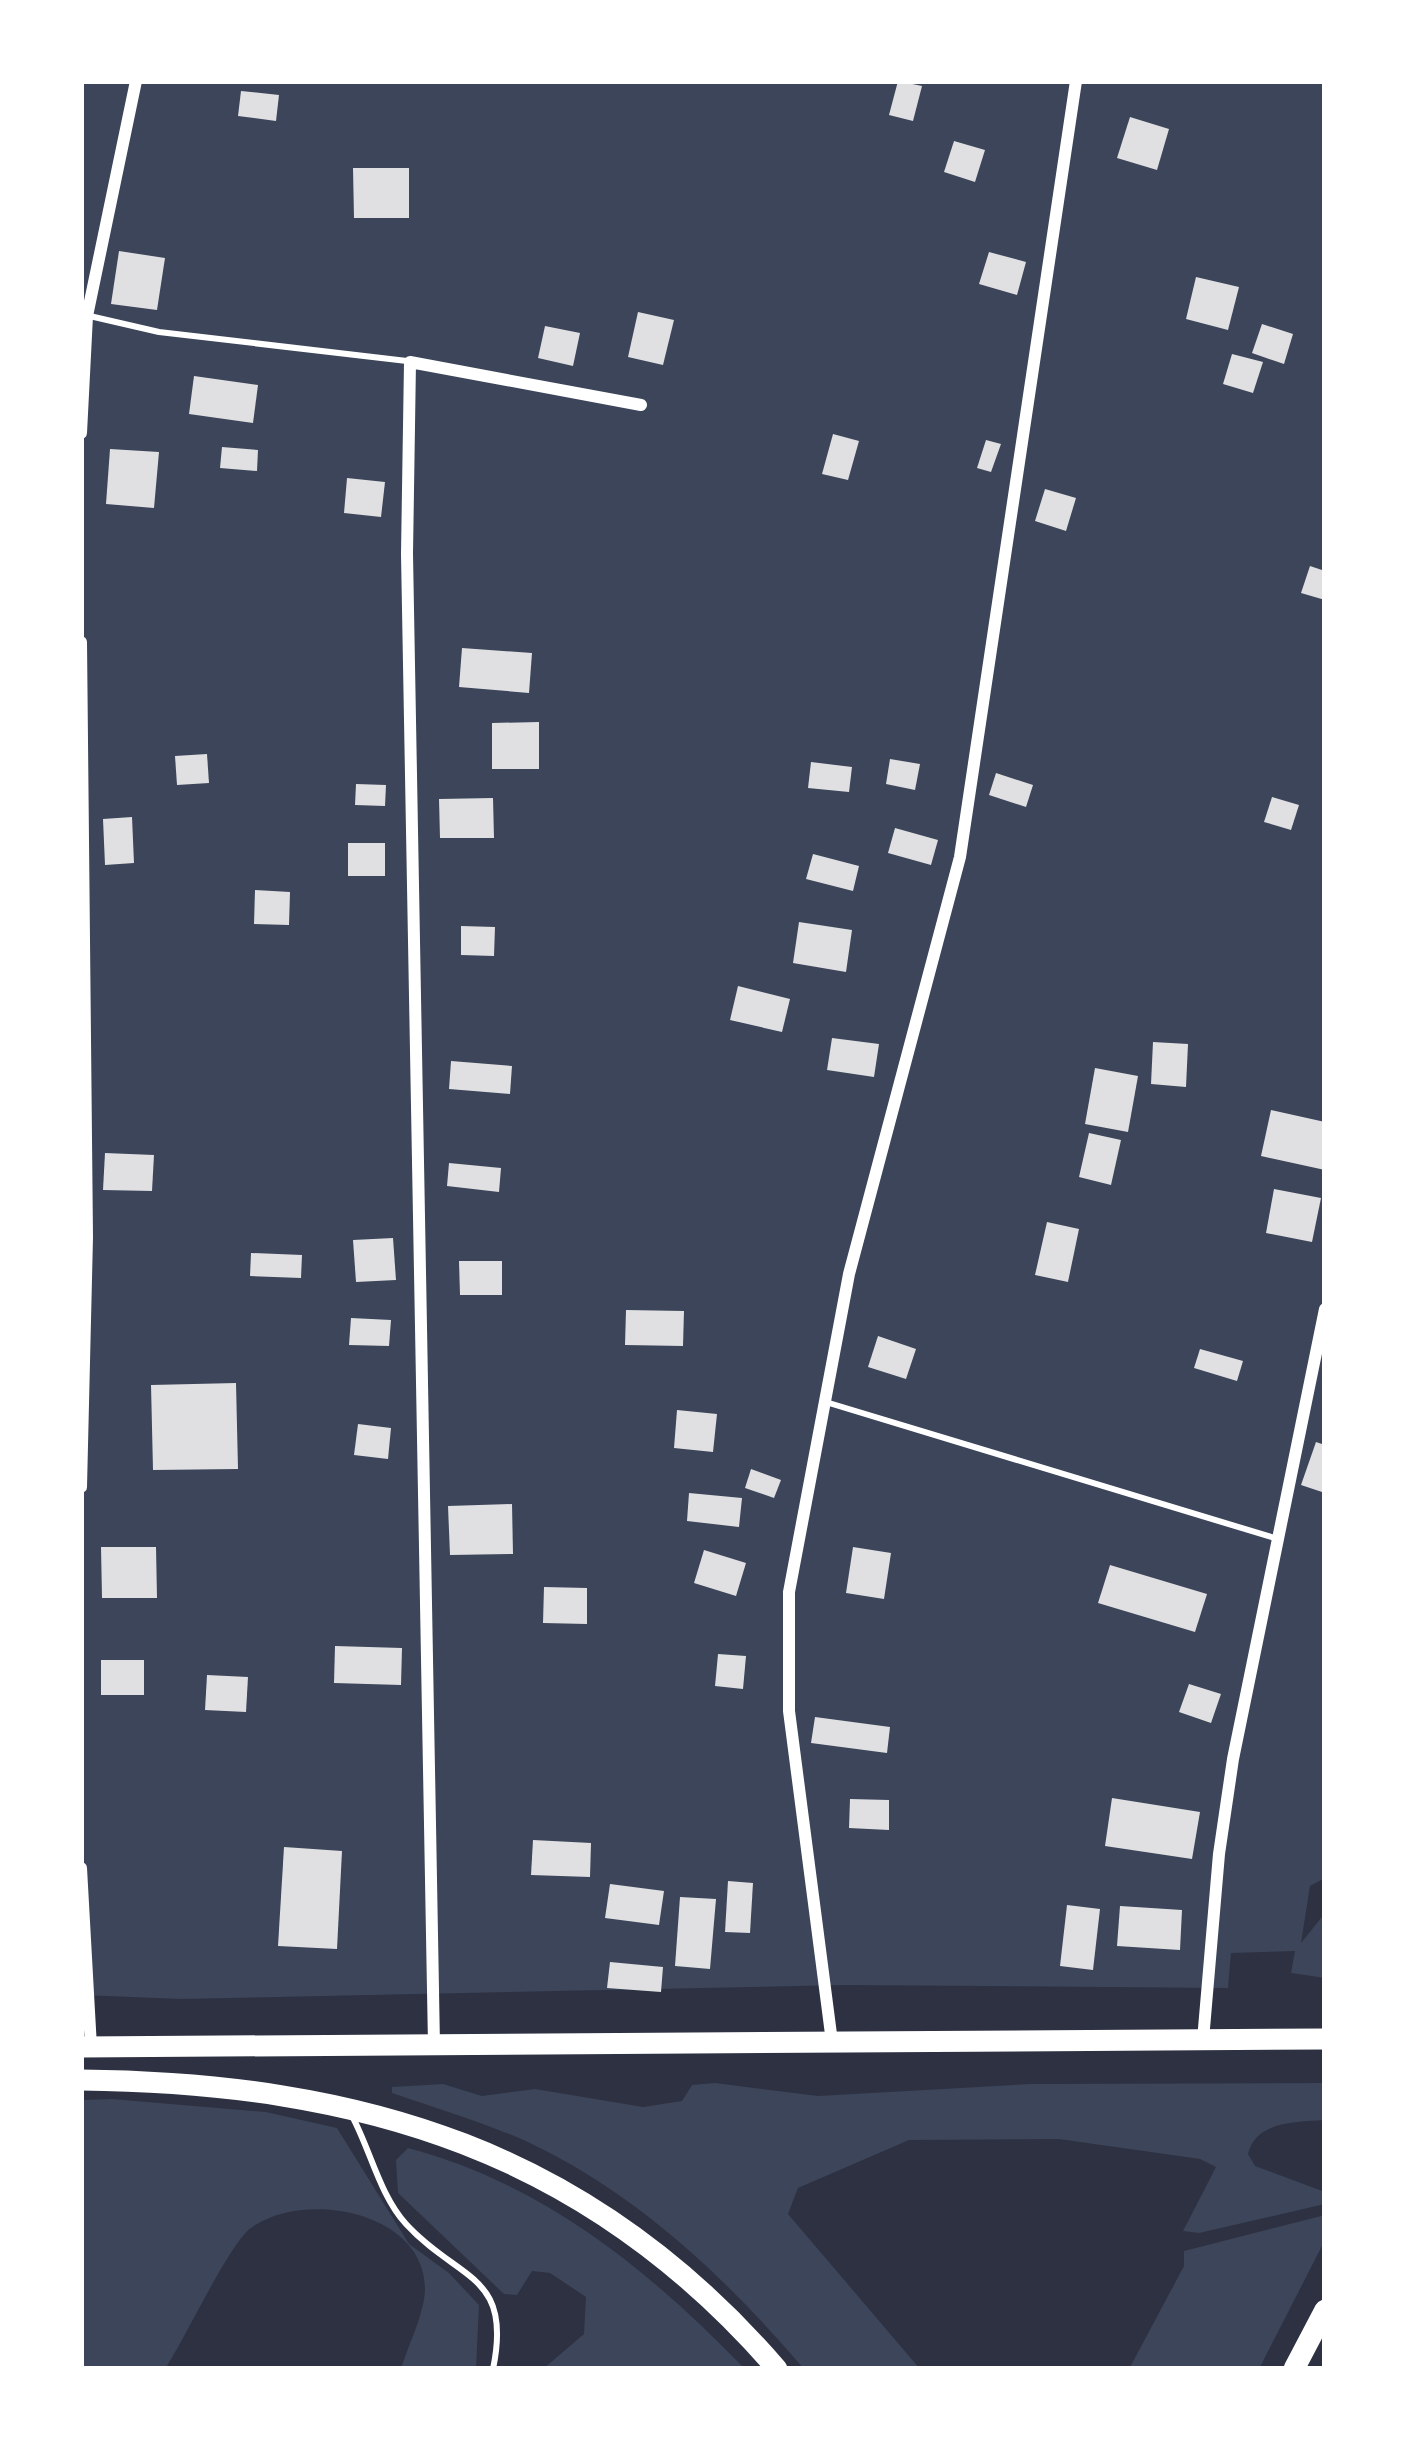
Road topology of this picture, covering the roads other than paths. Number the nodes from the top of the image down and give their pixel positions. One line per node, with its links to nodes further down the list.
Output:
1 (136, 81): 3 (street)
2 (1076, 81): 9 (street)
3 (84, 315): 4 (lane); 6 (street)
4 (410, 362): 5 (street); 16 (street)
5 (641, 405)
6 (81, 434)
7 (81, 642): 10 (street)
8 (1325, 1309): 11 (street)
9 (829, 1403): 11 (lane); 15 (street)
10 (81, 1487)
11 (1281, 1540): 14 (street)
12 (81, 1868): 17 (street)
13 (1325, 2039): 14 (main road)
14 (1203, 2040): 15 (main road)
15 (832, 2042): 16 (main road)
16 (434, 2044): 17 (main road)
17 (86, 2047)
18 (81, 2080): 19 (main road)
19 (347, 2105): 21 (lane); 22 (main road)
20 (1325, 2310): 23 (main road)
21 (493, 2369)
22 (777, 2369)
23 (1294, 2369)

